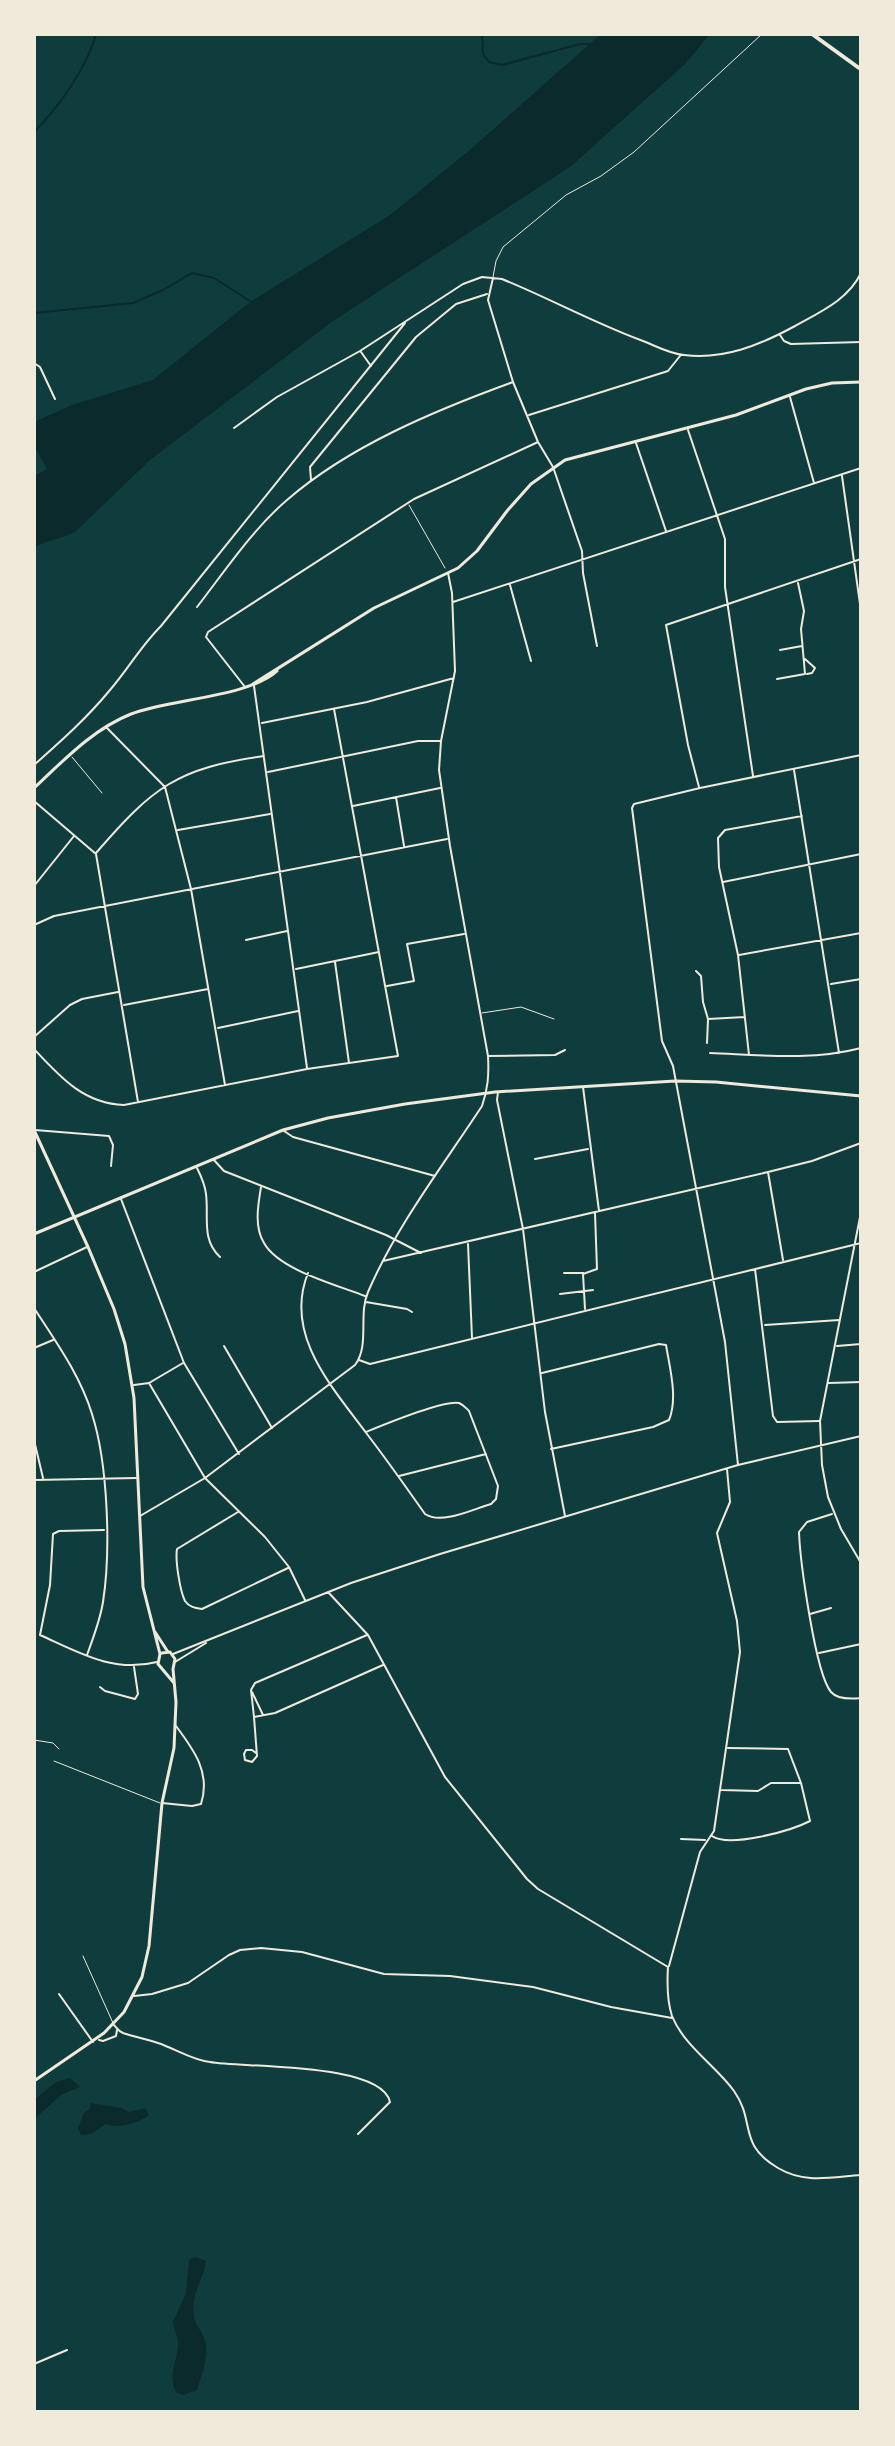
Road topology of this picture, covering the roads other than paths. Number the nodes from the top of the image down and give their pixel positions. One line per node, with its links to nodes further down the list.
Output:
1 (762, 34): 5 (lane)
2 (812, 34): 3 (main road)
3 (859, 68)
4 (861, 273): 8 (street)
5 (493, 277): 6 (street); 7 (street); 11 (street)
6 (488, 294): 14 (street); 26 (street)
7 (407, 320): 10 (street); 13 (street)
8 (780, 334): 9 (street); 11 (street)
9 (861, 342)
10 (360, 351): 13 (street); 19 (street)
11 (680, 355): 18 (street)
12 (34, 363): 17 (street)
13 (371, 367): 60 (street)
14 (513, 382): 18 (street); 26 (street)
15 (861, 382): 16 (street)
16 (789, 394): 20 (street); 27 (street)
17 (55, 399)
18 (526, 416): 22 (street)
19 (234, 428)
20 (688, 429): 21 (street); 29 (street)
21 (636, 441): 23 (street); 30 (street)
22 (538, 442): 23 (street); 28 (street)
23 (553, 467): 31 (street); 35 (street)
24 (861, 468): 25 (street)
25 (842, 475): 27 (street); 33 (street)
26 (311, 481): 40 (street)
27 (814, 484): 29 (street)
28 (408, 503): 34 (lane); 51 (street)
29 (717, 516): 30 (street); 39 (street)
30 (667, 532): 31 (street)
31 (582, 559): 37 (street); 42 (street)
32 (861, 559): 33 (street)
33 (854, 562): 36 (street); 41 (street)
34 (445, 568)
35 (448, 573): 38 (street); 50 (street)
36 (798, 582): 39 (street); 43 (street)
37 (510, 583): 38 (street); 46 (street)
38 (453, 602): 48 (street)
39 (727, 606): 63 (street); 67 (street)
40 (197, 607)
41 (861, 611)
42 (597, 646)
43 (803, 646): 44 (street); 45 (street)
44 (780, 650)
45 (805, 659): 47 (street); 47 (street)
46 (531, 661)
47 (805, 674): 49 (street)
48 (455, 677): 52 (street); 55 (street)
49 (777, 679)
50 (253, 684): 51 (street); 53 (street)
51 (245, 687): 54 (street)
52 (334, 709): 53 (street); 59 (street)
53 (259, 724): 58 (street)
54 (106, 727): 56 (street); 64 (street)
55 (441, 741): 59 (street); 66 (street)
56 (71, 755): 65 (street); 68 (lane)
57 (861, 755): 61 (street)
58 (264, 756): 62 (street); 64 (street)
59 (342, 756): 62 (street); 71 (street)
60 (34, 765)
61 (794, 769): 63 (street); 73 (street)
62 (266, 772): 72 (street)
63 (753, 777): 67 (street)
64 (165, 787): 74 (street); 78 (street)
65 (34, 788)
66 (440, 788): 69 (street); 76 (street)
67 (700, 788): 123 (street)
68 (102, 793)
69 (396, 797): 71 (street); 77 (street)
70 (34, 801): 75 (street)
71 (352, 806): 80 (street)
72 (272, 814): 74 (street); 82 (street)
73 (802, 816): 81 (street); 83 (street)
74 (177, 830): 85 (street)
75 (75, 835): 78 (street); 84 (street)
76 (448, 839): 77 (street); 92 (street)
77 (404, 847): 80 (street)
78 (96, 854): 86 (street)
79 (861, 854): 81 (street)
80 (361, 856): 82 (street); 95 (street)
81 (811, 864): 83 (street); 93 (street)
82 (280, 872): 85 (street); 90 (street)
83 (722, 882): 96 (street)
84 (34, 886)
85 (191, 889): 86 (street); 103 (street)
86 (104, 907): 88 (street); 104 (street)
87 (37, 917): 88 (street)
88 (40, 921): 89 (street)
89 (34, 925)
90 (289, 931): 94 (street); 98 (street)
91 (861, 933): 93 (street)
92 (465, 934): 102 (street); 107 (street)
93 (823, 939): 96 (street); 101 (street)
94 (246, 940)
95 (379, 952): 97 (street); 102 (street)
96 (738, 955): 108 (street)
97 (335, 962): 98 (street); 121 (street)
98 (295, 970): 106 (street)
99 (696, 971): 110 (street)
100 (861, 979): 101 (street)
101 (830, 985): 118 (street)
102 (385, 986): 121 (street)
103 (209, 988): 105 (street); 111 (street)
104 (119, 992): 105 (street); 112 (street)
105 (122, 1005): 129 (street)
106 (299, 1011): 111 (street); 122 (street)
107 (480, 1013): 109 (lane); 120 (street)
108 (746, 1017): 110 (street); 119 (street)
109 (554, 1019)
110 (708, 1019): 113 (street)
111 (216, 1029): 125 (street)
112 (34, 1037)
113 (707, 1043)
114 (861, 1048): 118 (street)
115 (34, 1049): 129 (street)
116 (565, 1050): 120 (street)
117 (710, 1053): 119 (street)
118 (839, 1053): 119 (street)
119 (749, 1055)
120 (488, 1056): 127 (street)
121 (349, 1063): 122 (street)
122 (307, 1069): 125 (street)
123 (675, 1081): 124 (street); 128 (street); 141 (street)
124 (583, 1085): 126 (street); 133 (street)
125 (225, 1086): 129 (street)
126 (498, 1092): 127 (street); 146 (street)
127 (486, 1094): 131 (street); 139 (street)
128 (861, 1096)
129 (138, 1103)
130 (34, 1130): 136 (street); 145 (street)
131 (283, 1130): 134 (street); 139 (street)
132 (861, 1143): 138 (street)
133 (590, 1148): 135 (street); 143 (street)
134 (213, 1159): 137 (street); 140 (street)
135 (535, 1159)
136 (111, 1166)
137 (196, 1167): 142 (street); 154 (street)
138 (768, 1172): 141 (street); 156 (street)
139 (436, 1177): 148 (street)
140 (261, 1187): 148 (street); 159 (street)
141 (696, 1187): 143 (street); 162 (street)
142 (120, 1198): 145 (street); 181 (street)
143 (597, 1212): 146 (street); 161 (street)
144 (861, 1212): 151 (street)
145 (75, 1217): 147 (street); 152 (street)
146 (523, 1229): 149 (street); 172 (street)
147 (34, 1234)
148 (394, 1238): 153 (street); 155 (street)
149 (468, 1243): 153 (street); 175 (street)
150 (861, 1243): 151 (street)
151 (856, 1244): 156 (street); 171 (street)
152 (88, 1247): 158 (street); 186 (street)
153 (422, 1253): 155 (street)
154 (220, 1257)
155 (382, 1261): 166 (street)
156 (783, 1261): 157 (street)
157 (755, 1269): 162 (street); 173 (street)
158 (34, 1272)
159 (308, 1273): 166 (street); 187 (street)
160 (564, 1273): 161 (street)
161 (585, 1273): 164 (street)
162 (715, 1279): 169 (street); 197 (street)
163 (593, 1290): 164 (street)
164 (584, 1291): 165 (street); 169 (street)
165 (560, 1294)
166 (366, 1296): 167 (street)
167 (365, 1302): 170 (street); 180 (street)
168 (34, 1308): 174 (street)
169 (585, 1310): 172 (street)
170 (412, 1312)
171 (840, 1320): 173 (street); 178 (street)
172 (535, 1324): 175 (street); 182 (street)
173 (764, 1326): 188 (street)
174 (54, 1339): 179 (street); 202 (street)
175 (472, 1339): 180 (street)
176 (861, 1344): 178 (street)
177 (224, 1346): 189 (street)
178 (835, 1347): 185 (street)
179 (34, 1348)
180 (359, 1360): 187 (street)
181 (184, 1363): 184 (street); 195 (street)
182 (541, 1373): 194 (street); 194 (street)
183 (861, 1382): 185 (street)
184 (149, 1383): 186 (street); 201 (street)
185 (828, 1383): 188 (street)
186 (133, 1385): 200 (street)
187 (330, 1385): 189 (street); 190 (street)
188 (820, 1421): 193 (street)
189 (272, 1429): 195 (street)
190 (366, 1432): 196 (street); 199 (street)
191 (861, 1436): 193 (street)
192 (34, 1440): 204 (street)
193 (820, 1445): 197 (street); 206 (street)
194 (551, 1449): 208 (street)
195 (239, 1454): 201 (street)
196 (486, 1454): 199 (street); 199 (street)
197 (738, 1465): 198 (street)
198 (727, 1468): 208 (street); 237 (street)
199 (398, 1476)
200 (138, 1478): 202 (street); 207 (street)
201 (205, 1478): 205 (street); 207 (street)
202 (103, 1479): 204 (street); 209 (street)
203 (34, 1480): 204 (street)
204 (44, 1480)
205 (238, 1512): 211 (street); 211 (street)
206 (833, 1514): 210 (street); 215 (street)
207 (139, 1516): 216 (street)
208 (565, 1517): 212 (street)
209 (105, 1530): 223 (street); 223 (street)
210 (861, 1563)
211 (289, 1567): 213 (street)
212 (328, 1592): 213 (street); 217 (street)
213 (306, 1601): 218 (street)
214 (831, 1608): 215 (street)
215 (810, 1614): 221 (street)
216 (153, 1629): 220 (street); 222 (street)
217 (368, 1635): 226 (street); 231 (street)
218 (206, 1642): 220 (street); 225 (street)
219 (861, 1644): 221 (street)
220 (170, 1653): 222 (street); 225 (street)
221 (818, 1653): 232 (street)
222 (160, 1654): 224 (street)
223 (87, 1655): 227 (street)
224 (158, 1661): 227 (street); 228 (street)
225 (174, 1664): 228 (street); 229 (street)
226 (384, 1664): 233 (street); 248 (street)
227 (133, 1666): 230 (street)
228 (164, 1669): 229 (street)
229 (174, 1683): 235 (street)
230 (100, 1687)
231 (251, 1690): 233 (street); 234 (street)
232 (861, 1698)
233 (264, 1716): 234 (street)
234 (254, 1717): 239 (street)
235 (176, 1725): 243 (street); 243 (street)
236 (34, 1740): 238 (lane)
237 (727, 1748): 241 (street); 242 (street)
238 (59, 1749)
239 (256, 1753)
240 (54, 1761): 243 (lane)
241 (801, 1783): 242 (street); 244 (street)
242 (721, 1790): 244 (street)
243 (162, 1803): 250 (street)
244 (712, 1836): 246 (street)
245 (681, 1839): 246 (street)
246 (706, 1840): 248 (street)
247 (83, 1956): 252 (lane)
248 (668, 1967): 251 (street)
249 (59, 1994): 254 (street)
250 (133, 1996): 251 (street); 252 (street)
251 (673, 2018): 257 (street)
252 (113, 2024): 253 (street); 254 (street)
253 (117, 2029): 254 (street); 256 (street)
254 (95, 2040): 255 (street)
255 (34, 2081)
256 (358, 2134)
257 (861, 2175)
258 (67, 2350): 259 (street)
259 (34, 2364)

